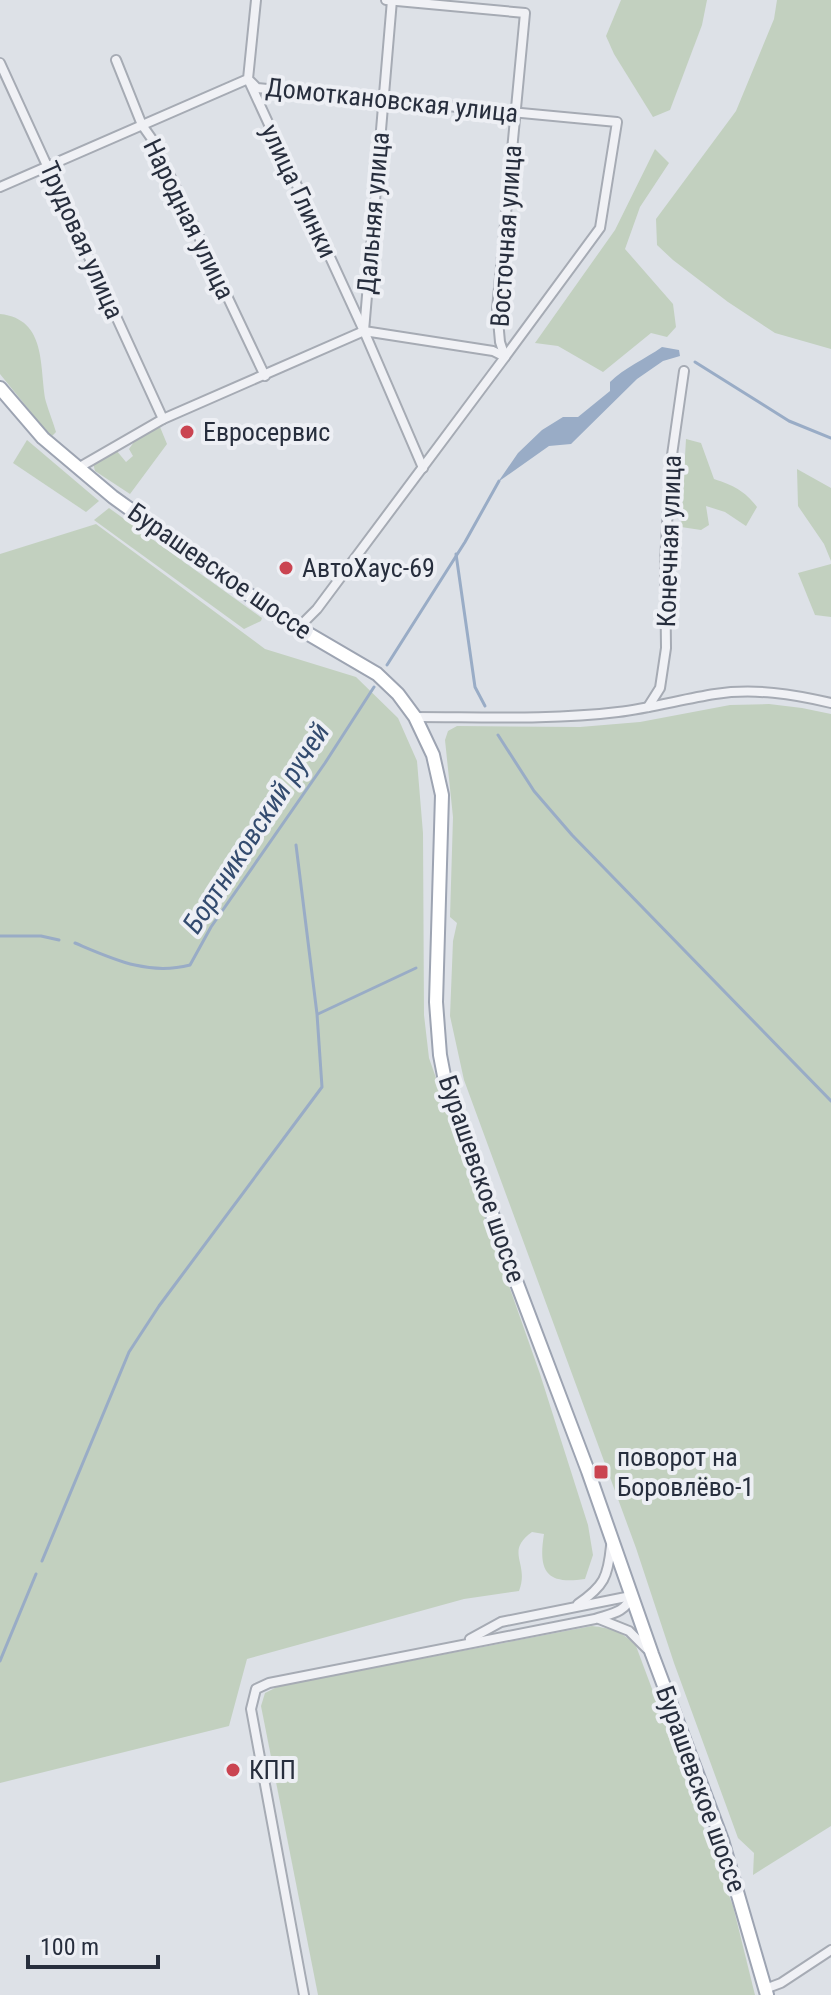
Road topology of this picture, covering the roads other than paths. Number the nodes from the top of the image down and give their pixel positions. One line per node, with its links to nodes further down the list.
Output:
1 (256, 0): 5 (street)
2 (390, 0): 6 (street, Дальняя улица); 7 (street, Восточная улица)
3 (116, 60): 8 (street, Народная улица)
4 (0, 63): 9 (street, Трудовая улица)
5 (248, 79): 6 (street, Домоткановская улица); 8 (street, Домоткановская улица); 11 (street, улица Глинки)
6 (382, 100): 7 (street, Домоткановская улица); 11 (street, Дальняя улица)
7 (515, 113): 12 (street, Восточная улица); 12 (street, Домоткановская улица)
8 (142, 125): 9 (street, Домоткановская улица); 14 (street, Народная улица)
9 (48, 164): 10 (street, Домоткановская улица); 16 (street, Трудовая улица)
10 (0, 187)
11 (364, 331): 12 (street); 14 (street); 18 (street, улица Глинки)
12 (505, 357): 18 (street, Восточная улица)
13 (684, 371): 21 (street, Конечная улица)
14 (265, 376): 16 (street)
15 (0, 388): 17 (main road, Бурашевское шоссе)
16 (163, 419): 17 (street)
17 (78, 468): 19 (main road, Бурашевское шоссе)
18 (423, 468): 19 (street, Восточная улица)
19 (298, 628): 22 (main road, Бурашевское шоссе)
20 (831, 703): 21 (street)
21 (648, 707): 22 (street)
22 (415, 717): 23 (main road, Бурашевское шоссе)
23 (612, 1540): 24 (main road, Бурашевское шоссе); 25 (street)
24 (631, 1596): 25 (street); 26 (street); 28 (main road, Бурашевское шоссе)
25 (574, 1607): 27 (street)
26 (595, 1619): 27 (street); 28 (street)
27 (458, 1644): 31 (street)
28 (652, 1654): 30 (main road, Бурашевское шоссе)
29 (831, 1950): 30 (street)
30 (766, 1992)
31 (304, 1995)

